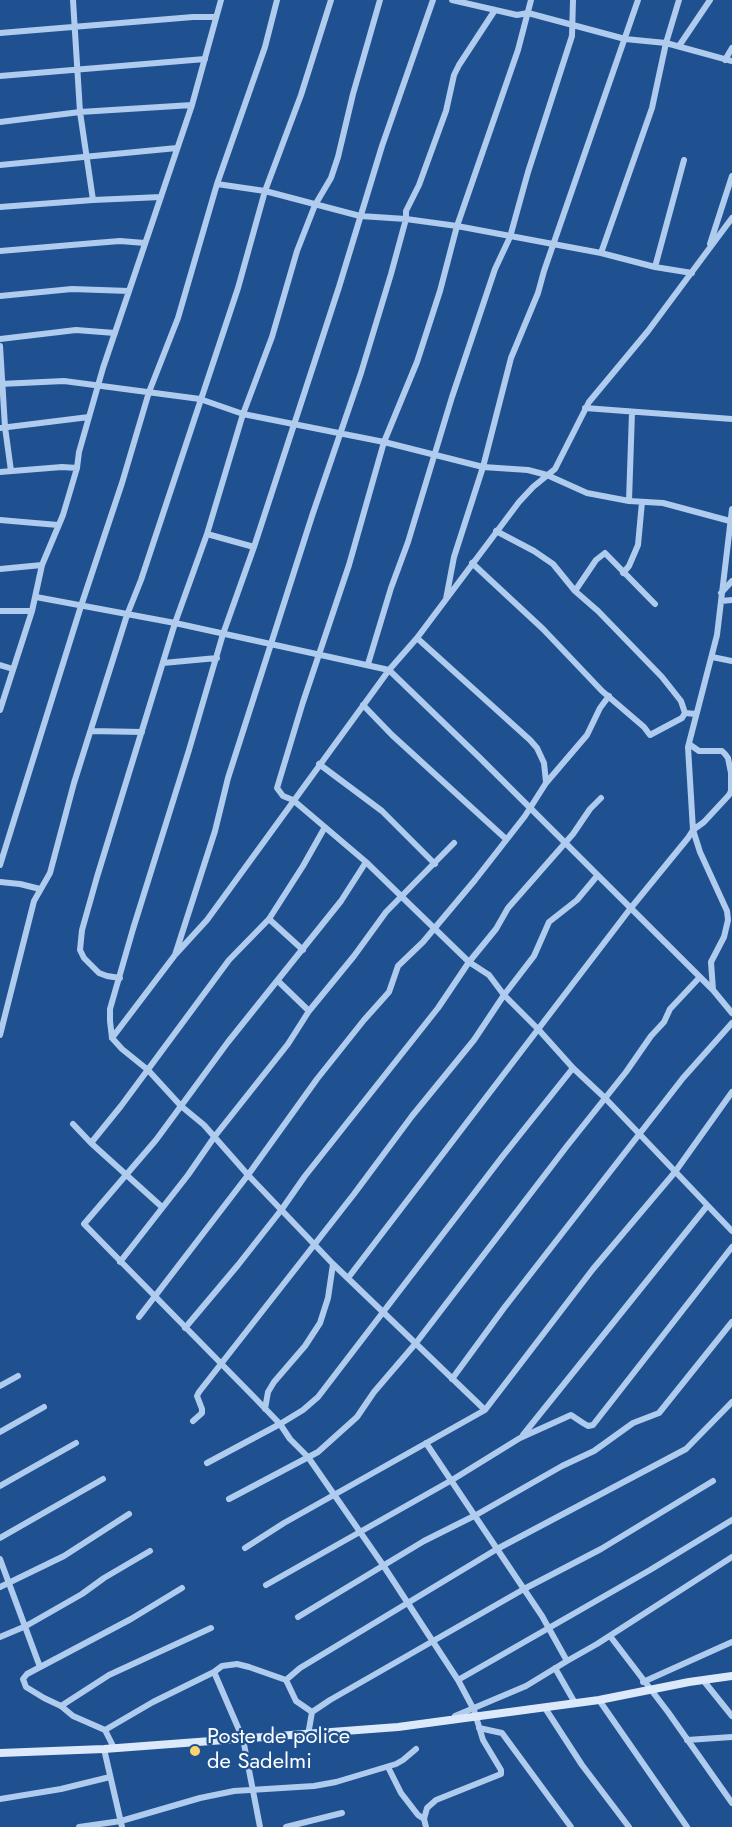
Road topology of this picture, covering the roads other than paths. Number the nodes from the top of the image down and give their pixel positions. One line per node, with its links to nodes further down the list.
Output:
1 (74, 0): 17 (street)
2 (221, 0): 15 (street)
3 (278, 0): 35 (street)
4 (331, 0): 36 (street)
5 (380, 0): 39 (street)
6 (433, 0): 41 (street)
7 (452, 0): 13 (street)
8 (531, 0): 14 (street)
9 (573, 0): 16 (street)
10 (638, 0): 19 (street)
11 (679, 0): 20 (street)
12 (710, 0): 21 (street)
13 (495, 10): 14 (street); 43 (street)
14 (528, 13): 16 (street); 44 (street)
15 (216, 16): 17 (street); 23 (street)
16 (573, 24): 19 (street); 45 (street)
17 (75, 27): 18 (street); 25 (street)
18 (0, 33)
19 (625, 39): 20 (street); 47 (street)
20 (666, 43): 21 (street); 50 (street)
21 (679, 46): 24 (street)
22 (732, 48): 24 (street)
23 (206, 59): 25 (street); 27 (street)
24 (728, 61)
25 (78, 70): 26 (street); 28 (street)
26 (0, 76)
27 (192, 105): 28 (street); 30 (street)
28 (80, 112): 29 (street); 31 (street)
29 (0, 122)
30 (177, 148): 31 (street); 37 (street)
31 (86, 156): 33 (street); 38 (street)
32 (684, 159): 51 (street)
33 (0, 165)
34 (732, 176): 48 (street)
35 (217, 184): 36 (street); 60 (street)
36 (265, 191): 39 (street); 61 (street)
37 (161, 197): 38 (street); 46 (street)
38 (93, 200): 40 (street)
39 (315, 205): 41 (street); 64 (street)
40 (0, 207)
41 (360, 216): 43 (street); 67 (street)
42 (732, 218): 48 (street)
43 (406, 219): 44 (street); 69 (street)
44 (457, 226): 45 (street); 70 (street)
45 (510, 237): 47 (street); 71 (street)
46 (146, 243): 49 (street); 53 (street)
47 (554, 244): 50 (street); 72 (street)
48 (709, 250): 52 (street)
49 (0, 251)
50 (601, 253): 51 (street)
51 (655, 267): 52 (street)
52 (692, 273): 62 (street)
53 (129, 291): 54 (street); 55 (street)
54 (0, 296)
55 (115, 333): 56 (street); 59 (street)
56 (0, 339)
57 (0, 346): 58 (street)
58 (2, 384): 59 (street); 68 (street)
59 (99, 384): 60 (street); 65 (street)
60 (149, 392): 61 (street); 98 (street)
61 (200, 399): 64 (street); 101 (street)
62 (585, 408): 63 (street); 76 (street)
63 (632, 412): 66 (street); 77 (street)
64 (243, 414): 67 (street); 84 (street)
65 (89, 417): 68 (street); 73 (street)
66 (732, 419)
67 (294, 423): 69 (street); 85 (street)
68 (3, 428): 74 (street)
69 (340, 434): 70 (street); 105 (street)
70 (384, 442): 71 (street); 106 (street)
71 (433, 456): 72 (street); 111 (street)
72 (483, 467): 76 (street); 94 (street)
73 (77, 468): 74 (street); 82 (street)
74 (11, 471): 75 (street)
75 (0, 472)
76 (547, 475): 77 (street); 83 (street)
77 (629, 501): 78 (street)
78 (642, 502): 81 (street); 89 (street)
79 (732, 509): 81 (street)
80 (0, 520): 82 (street)
81 (730, 521): 92 (street)
82 (58, 525): 87 (street)
83 (496, 531): 86 (street); 91 (street)
84 (207, 534): 85 (street); 102 (street)
85 (254, 547): 103 (street)
86 (472, 562): 94 (street); 115 (street)
87 (42, 565): 88 (street); 93 (street)
88 (0, 569)
89 (623, 573): 91 (street); 97 (street)
90 (732, 581): 92 (street)
91 (575, 591): 118 (street)
92 (722, 593): 96 (street)
93 (36, 597): 98 (street); 100 (street)
94 (446, 599): 104 (street)
95 (732, 600): 96 (street)
96 (721, 601): 107 (street)
97 (654, 604)
98 (81, 606): 101 (street); 135 (street)
99 (0, 610): 100 (street)
100 (32, 612): 113 (street)
101 (127, 615): 102 (street); 120 (street)
102 (175, 623): 103 (street); 110 (street)
103 (223, 634): 105 (street); 108 (street)
104 (417, 638): 114 (street); 124 (street)
105 (271, 645): 106 (street); 144 (street)
106 (318, 655): 111 (street); 126 (street)
107 (712, 657): 109 (street); 119 (street)
108 (217, 658): 110 (street); 146 (street)
109 (732, 661)
110 (163, 663): 121 (street)
111 (368, 664): 114 (street)
112 (0, 665): 113 (street)
113 (14, 669): 117 (street)
114 (389, 670): 116 (street); 127 (street)
115 (609, 696): 118 (street); 124 (street)
116 (363, 705): 123 (street); 130 (street)
117 (0, 707)
118 (685, 713): 119 (street)
119 (696, 714): 122 (street)
120 (91, 731): 121 (street); 138 (street)
121 (142, 732): 146 (street)
122 (689, 744): 129 (street); 129 (street)
123 (319, 764): 126 (street); 134 (street)
124 (546, 783): 127 (street)
125 (601, 798): 131 (street)
126 (293, 800): 128 (street); 144 (street)
127 (530, 809): 130 (street); 131 (street)
128 (325, 827): 133 (street); 141 (street)
129 (693, 830): 140 (street); 149 (street)
130 (506, 840): 142 (street)
131 (564, 842): 136 (street); 145 (street)
132 (454, 843): 134 (street)
133 (366, 861): 139 (street); 143 (street)
134 (435, 864): 139 (street)
135 (0, 865)
136 (597, 876): 140 (street); 150 (street)
137 (0, 882): 138 (street)
138 (40, 890): 155 (street)
139 (403, 897): 142 (street); 151 (street)
140 (630, 909): 147 (street); 154 (street)
141 (269, 919): 143 (street); 158 (street)
142 (435, 927): 145 (street); 167 (street)
143 (303, 950): 148 (street)
144 (175, 955): 156 (street)
145 (469, 962): 150 (street); 171 (street)
146 (120, 978): 156 (street)
147 (699, 978): 149 (street); 160 (street)
148 (278, 981): 151 (street); 161 (street)
149 (712, 990): 152 (street)
150 (504, 995): 154 (street); 173 (street)
151 (309, 1011): 164 (street)
152 (732, 1013)
153 (732, 1023): 163 (street)
154 (538, 1029): 157 (street); 177 (street)
155 (0, 1035)
156 (112, 1038): 158 (street)
157 (573, 1068): 160 (street); 179 (street)
158 (148, 1070): 161 (street); 165 (street)
159 (732, 1092): 166 (street)
160 (605, 1098): 163 (street); 183 (street)
161 (182, 1106): 164 (street); 168 (street)
162 (73, 1124): 165 (street)
163 (639, 1134): 166 (street); 186 (street)
164 (215, 1136): 167 (street); 170 (street)
165 (92, 1143): 168 (street)
166 (675, 1172): 169 (street); 191 (street)
167 (248, 1175): 171 (street); 178 (street)
168 (127, 1176): 170 (street); 175 (street)
169 (706, 1206): 172 (street); 195 (street)
170 (162, 1207): 175 (street)
171 (282, 1209): 173 (street); 182 (street)
172 (732, 1231)
173 (314, 1245): 176 (street); 184 (street)
174 (732, 1247): 195 (street)
175 (120, 1262): 178 (street)
176 (333, 1264): 177 (street); 190 (street)
177 (348, 1278): 179 (street)
178 (154, 1297): 180 (street); 182 (street)
179 (383, 1311): 183 (street); 193 (street)
180 (139, 1317)
181 (732, 1322): 207 (street)
182 (185, 1328): 184 (street)
183 (417, 1343): 186 (street); 198 (street)
184 (222, 1364): 190 (street); 192 (street)
185 (18, 1376): 187 (street)
186 (452, 1379): 191 (street)
187 (0, 1386)
188 (732, 1402): 212 (street)
189 (44, 1407): 194 (street)
190 (265, 1409): 193 (street)
191 (485, 1410): 197 (street)
192 (193, 1421)
193 (280, 1424): 198 (street); 199 (street)
194 (0, 1432)
195 (520, 1438): 201 (street)
196 (76, 1443): 203 (street)
197 (426, 1443): 201 (street); 204 (street)
198 (308, 1457): 204 (street); 205 (street)
199 (207, 1463)
200 (103, 1479): 210 (street)
201 (452, 1480): 207 (street); 209 (street)
202 (714, 1481): 221 (street)
203 (0, 1486)
204 (335, 1495): 209 (street); 211 (street)
205 (229, 1499)
206 (129, 1514): 217 (street)
207 (476, 1515): 212 (street); 216 (street)
208 (732, 1520): 225 (street)
209 (360, 1532): 216 (street); 218 (street)
210 (0, 1538)
211 (245, 1548)
212 (497, 1549): 221 (street); 222 (street)
213 (150, 1551): 224 (street)
214 (732, 1557): 227 (street)
215 (0, 1559): 217 (street)
216 (383, 1565): 222 (street); 223 (street)
217 (9, 1582): 219 (street); 224 (street)
218 (266, 1585)
219 (0, 1587)
220 (182, 1588): 232 (street)
221 (524, 1589): 225 (street); 229 (street)
222 (408, 1604): 229 (street); 236 (street)
223 (298, 1617)
224 (26, 1626): 228 (street); 232 (street)
225 (549, 1626): 231 (street); 237 (street)
226 (211, 1628): 243 (street)
227 (610, 1636): 231 (street); 239 (street)
228 (0, 1637)
229 (432, 1641): 237 (street); 245 (street)
230 (732, 1642): 239 (street)
231 (567, 1660): 233 (street)
232 (40, 1667): 243 (street)
233 (555, 1668): 242 (street); 246 (street)
234 (214, 1672): 236 (street); 249 (street); 252 (street)
235 (732, 1676): 238 (street)
236 (286, 1680): 245 (street)
237 (458, 1680): 246 (street)
238 (703, 1680): 240 (street); 247 (street)
239 (644, 1682): 240 (street)
240 (650, 1690): 241 (street); 253 (street)
241 (599, 1700): 242 (street); 272 (street)
242 (575, 1702): 244 (street)
243 (61, 1706): 249 (street)
244 (545, 1708): 246 (street); 271 (street)
245 (312, 1712): 250 (street)
246 (475, 1714): 248 (street); 250 (street)
247 (732, 1716)
248 (479, 1728): 264 (street); 270 (street)
249 (105, 1730): 254 (street)
250 (308, 1735): 252 (street)
251 (732, 1737): 253 (street)
252 (243, 1739): 254 (street); 260 (street)
253 (687, 1740): 262 (street)
254 (114, 1748): 255 (street)
255 (104, 1749): 257 (street); 259 (street)
256 (416, 1749): 258 (street)
257 (0, 1753)
258 (388, 1767): 260 (street); 264 (street)
259 (110, 1777): 261 (street); 265 (street)
260 (252, 1791): 265 (street); 267 (street)
261 (0, 1799)
262 (732, 1803)
263 (342, 1813): 268 (street)
264 (424, 1819): 269 (street)
265 (121, 1824): 266 (street)
266 (79, 1827)
267 (260, 1827)
268 (286, 1827)
269 (426, 1827)
270 (571, 1827)
271 (629, 1827)
272 (687, 1827)

